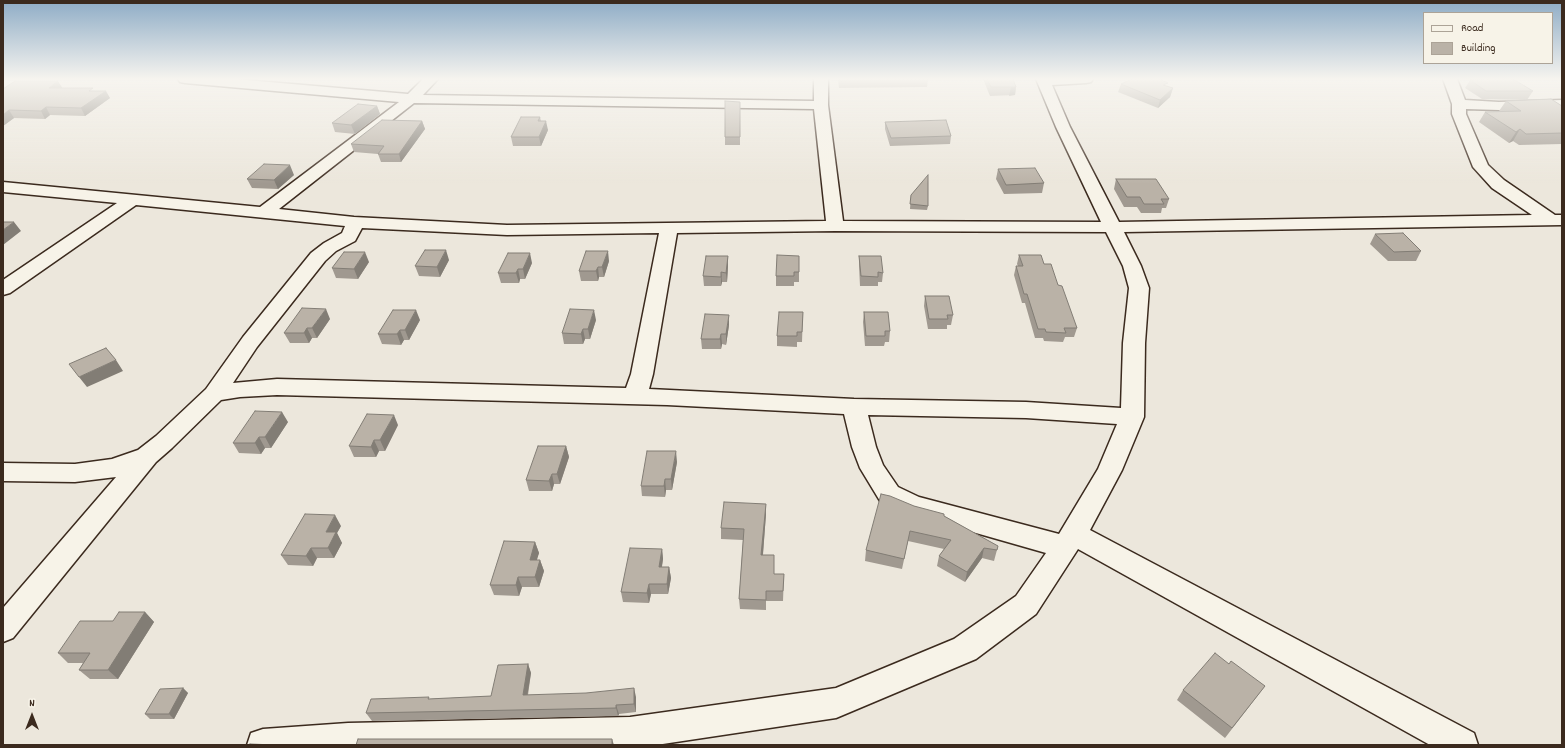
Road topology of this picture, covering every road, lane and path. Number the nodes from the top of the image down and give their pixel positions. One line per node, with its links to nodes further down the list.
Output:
1 (394, 114): 7 (street)
2 (822, 114): 10 (street)
3 (1057, 114): 11 (street)
4 (1459, 114): 8 (street)
5 (3, 187): 6 (street)
6 (133, 200): 7 (street); 13 (street)
7 (265, 212): 9 (street)
8 (1557, 220): 11 (street)
9 (354, 222): 12 (street); 14 (street)
10 (835, 226): 11 (street); 12 (street)
11 (1113, 227): 17 (street)
12 (670, 228): 15 (street)
13 (3, 289)
14 (214, 394): 15 (street); 18 (street)
15 (635, 396): 16 (street)
16 (854, 407): 17 (street); 20 (street)
17 (1132, 417): 20 (street)
18 (147, 456): 19 (street); 21 (street)
19 (3, 472)
20 (1070, 541): 22 (street); 23 (street)
21 (3, 629)
22 (262, 745)
23 (1462, 745)

